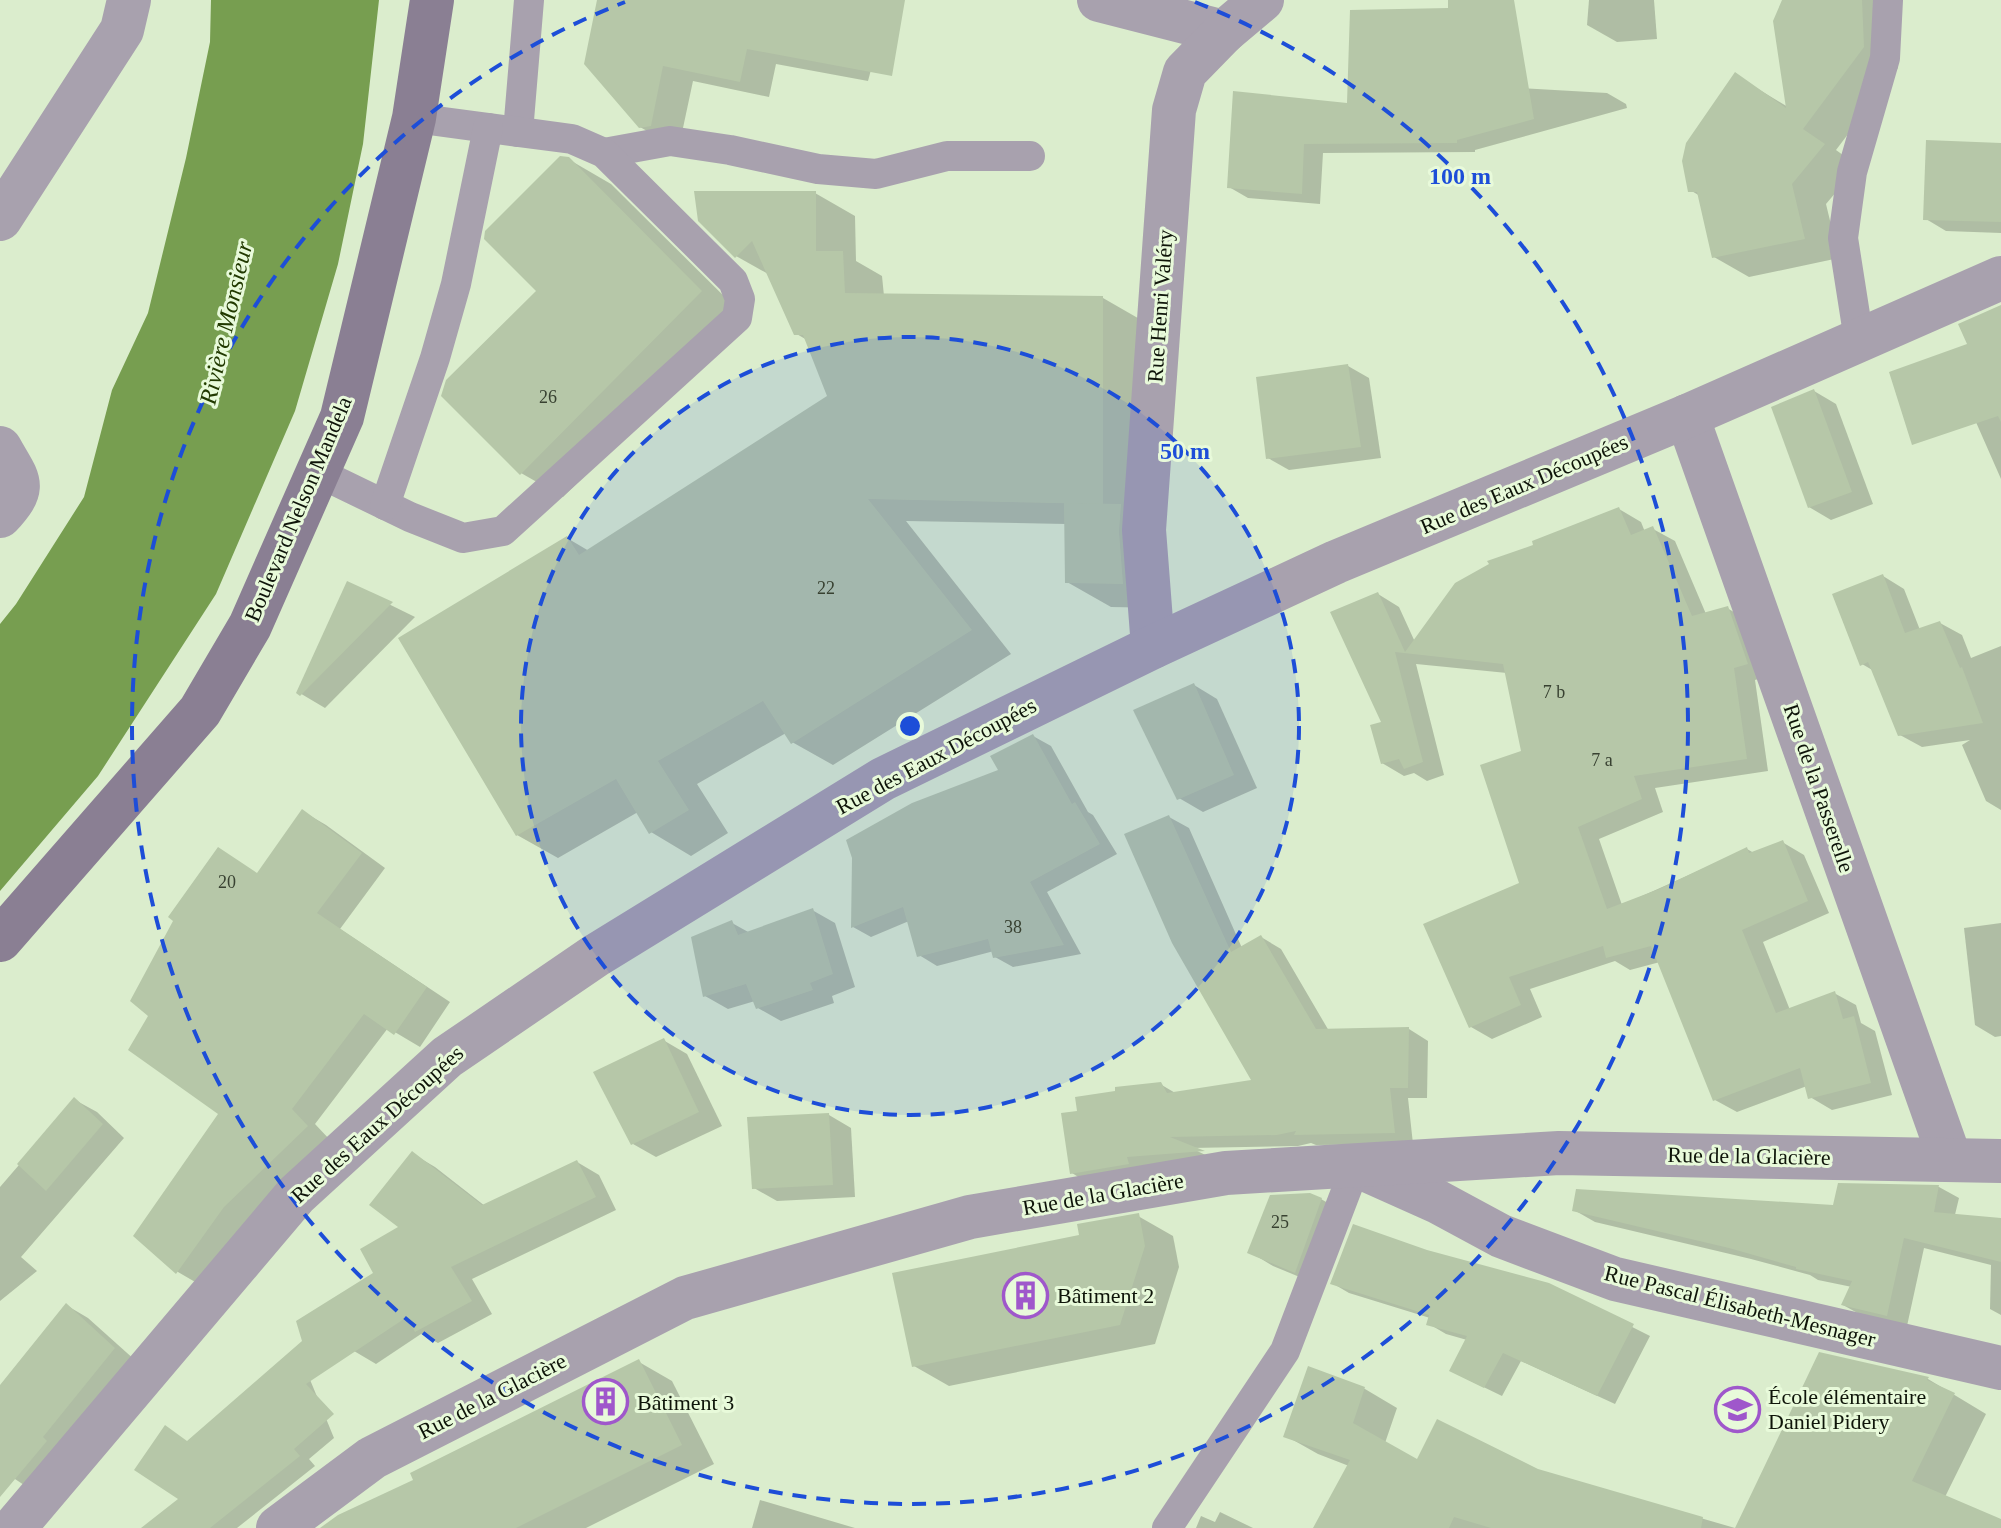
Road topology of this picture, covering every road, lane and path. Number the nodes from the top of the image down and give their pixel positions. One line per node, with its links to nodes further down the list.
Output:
1 (129, 0): 13 (street)
2 (432, 0): 8 (street, Boulevard Nelson Mandela)
3 (529, 0): 10 (lane)
4 (1099, 0): 7 (street)
5 (1262, 0): 7 (street, Rue Henri Valéry)
6 (1888, 0): 15 (lane)
7 (1224, 32): 21 (street, Rue Henri Valéry)
8 (414, 118): 9 (lane); 18 (street, Boulevard Nelson Mandela)
9 (488, 128): 10 (lane); 19 (lane)
10 (518, 132): 11 (lane)
11 (604, 153): 12 (lane); 19 (lane)
12 (1030, 156)
13 (0, 219)
14 (2001, 278): 15 (street, Rue des Eaux Découpées)
15 (1859, 340): 16 (street, Rue des Eaux Découpées)
16 (1687, 416): 21 (street, Rue des Eaux Découpées); 23 (street, Rue de la Passerelle)
17 (0, 448): 20 (street)
18 (317, 472): 19 (lane); 22 (street, Boulevard Nelson Mandela)
19 (385, 505)
20 (0, 516)
21 (1153, 647): 27 (street, Rue des Eaux Découpées)
22 (0, 940)
23 (1950, 1159): 24 (street, Rue de la Glacière); 25 (street, Rue de la Glacière)
24 (2001, 1161)
25 (1356, 1165): 26 (street, Rue Pascal Élisabeth-Mesnager); 28 (street, Rue de la Glacière); 29 (lane)
26 (2001, 1368)
27 (14, 1528)
28 (278, 1528)
29 (1167, 1528)

